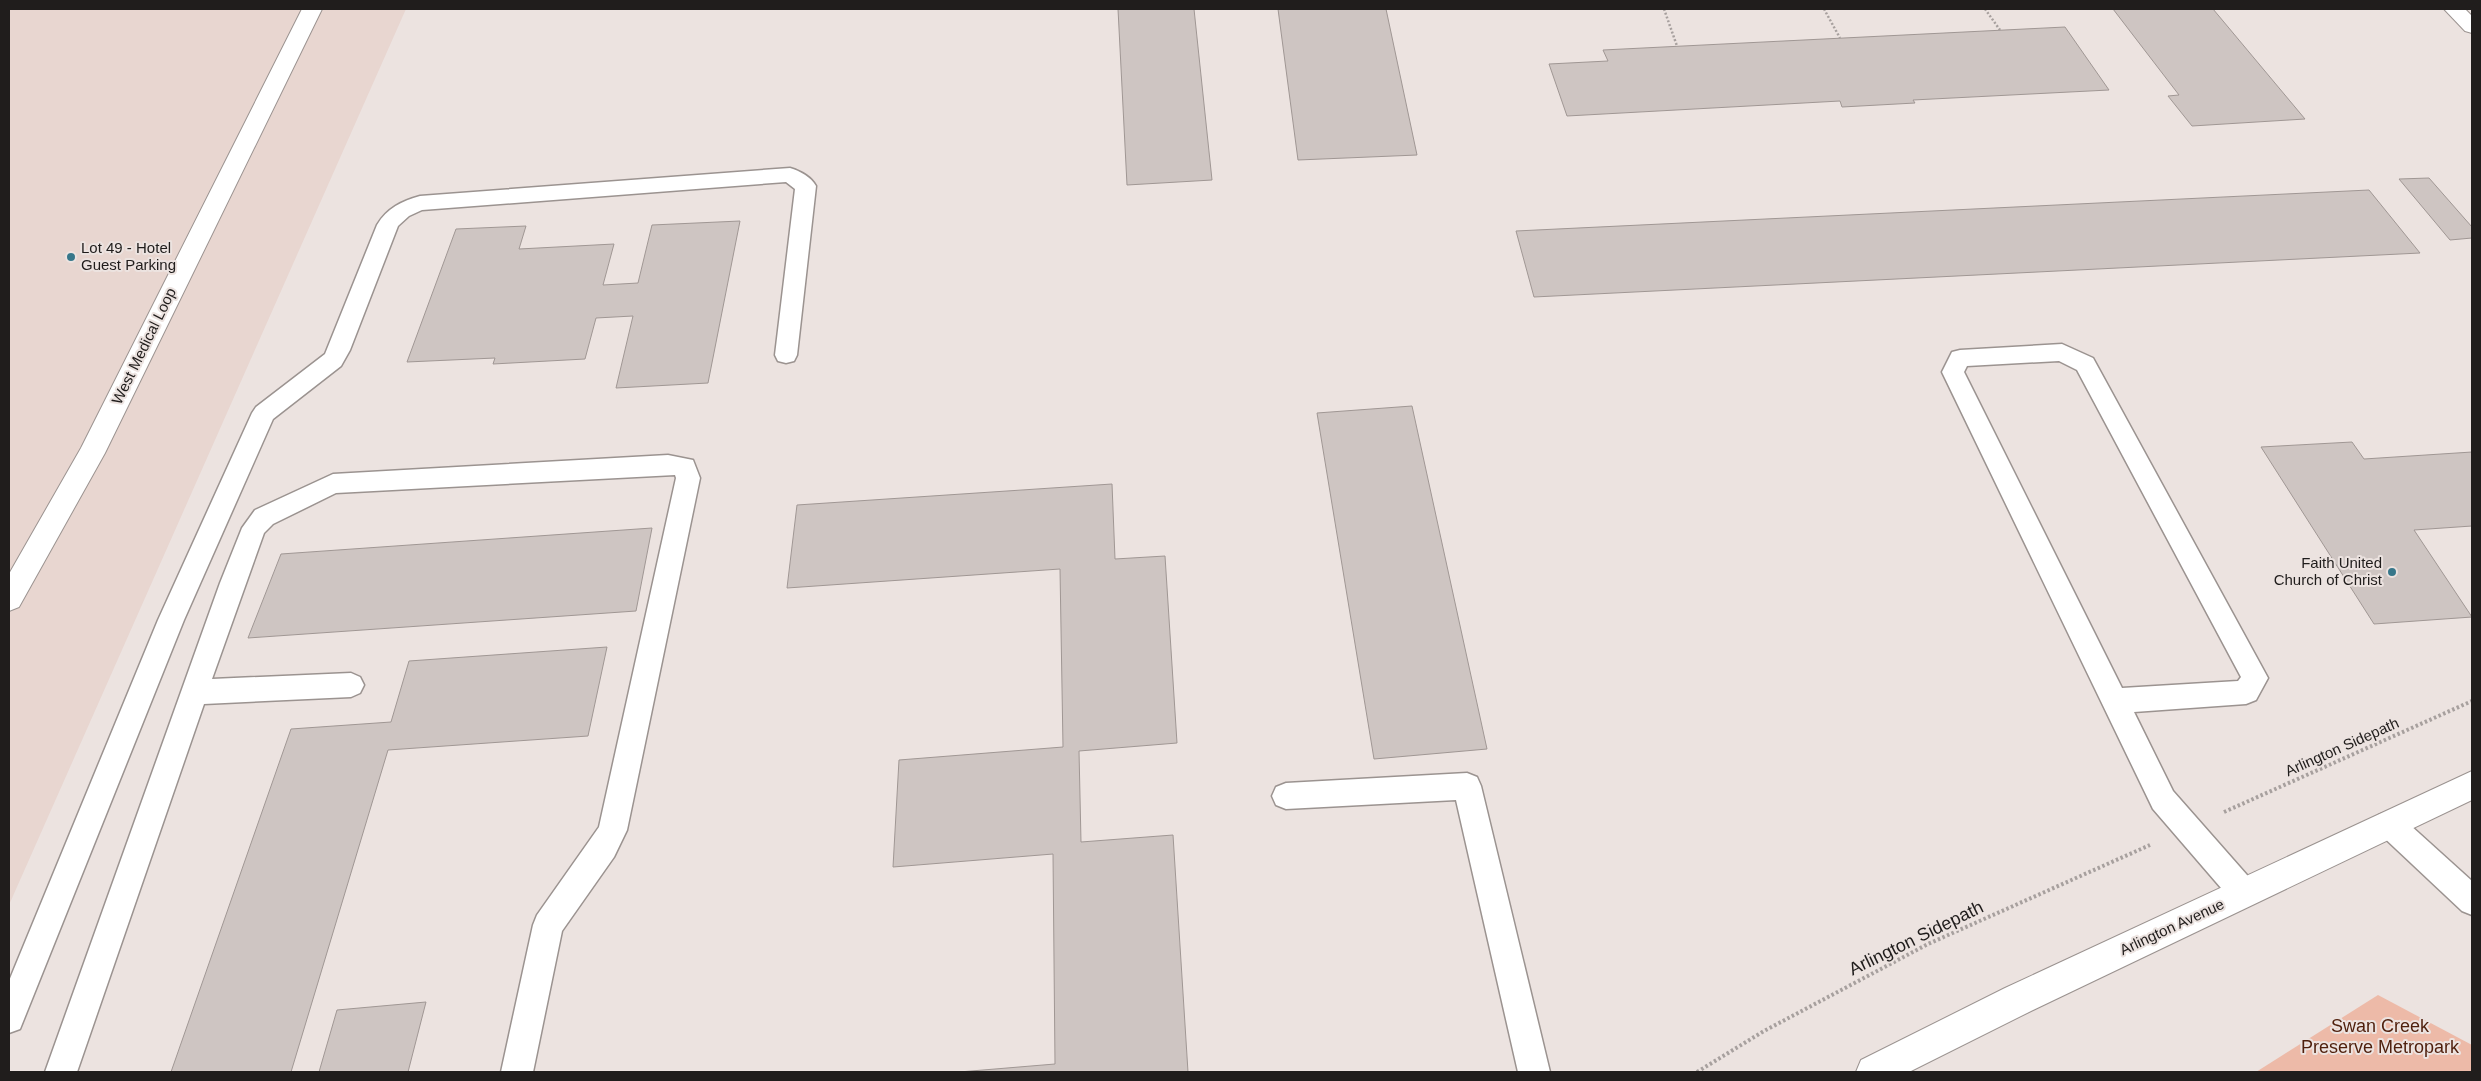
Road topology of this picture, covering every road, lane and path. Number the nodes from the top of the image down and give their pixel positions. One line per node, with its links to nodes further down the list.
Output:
1 (312, 9): 11 (street, West Medical Loop)
2 (1664, 9): 9 (path)
3 (1824, 9): 8 (path)
4 (1985, 9): 7 (path)
5 (2454, 9): 6 (street)
6 (2472, 27)
7 (2000, 30)
8 (1840, 38)
9 (1677, 46)
10 (786, 355): 23 (lane)
11 (9, 599)
12 (351, 686): 13 (lane)
13 (196, 692): 24 (lane); 25 (lane)
14 (2113, 701): 14 (lane); 21 (lane)
15 (2472, 701): 18 (path, Arlington Sidepath)
16 (2472, 785): 19 (street, Arlington Avenue)
17 (1286, 796): 26 (lane)
18 (2222, 813)
19 (2389, 824): 21 (street, Arlington Avenue); 22 (lane)
20 (2155, 843): 27 (path, Arlington Sidepath)
21 (2244, 893): 28 (street, Arlington Avenue)
22 (2472, 901)
23 (9, 1018)
24 (62, 1072)
25 (517, 1072)
26 (1534, 1072)
27 (1697, 1072)
28 (1873, 1072)

